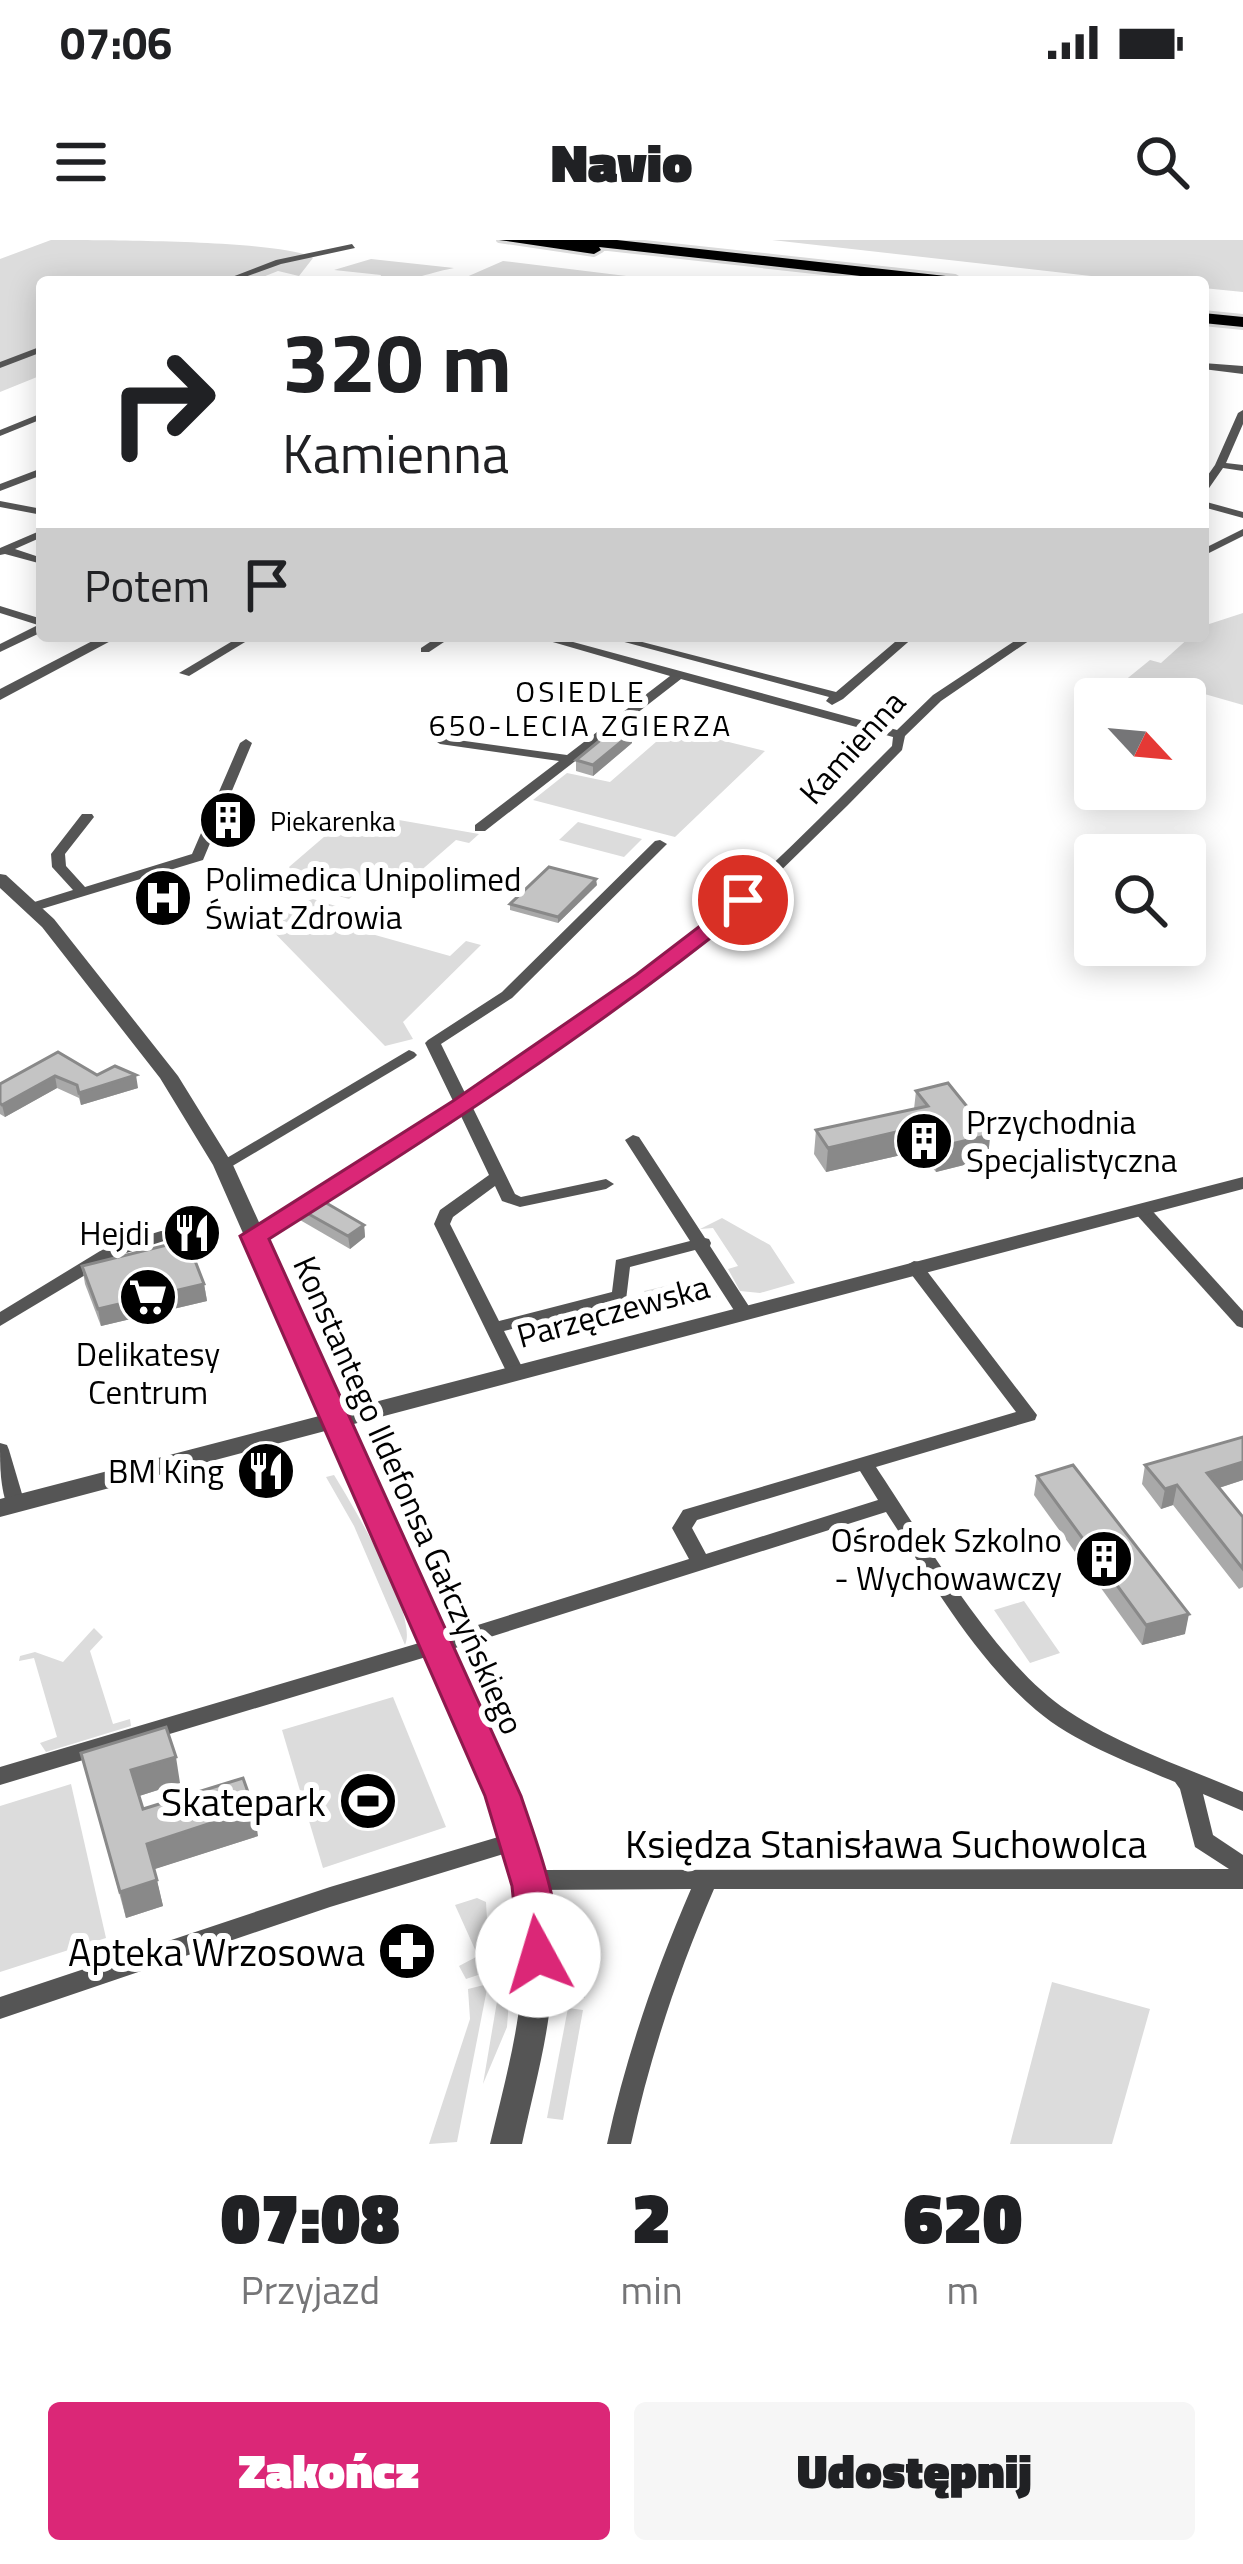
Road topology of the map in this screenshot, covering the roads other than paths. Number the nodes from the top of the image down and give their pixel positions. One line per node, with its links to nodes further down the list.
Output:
1 (506, 240): 5 (highway)
2 (578, 240): 6 (highway)
3 (352, 246): 4 (street)
4 (240, 276)
5 (827, 276)
6 (901, 276)
7 (1209, 315): 8 (highway)
8 (1243, 318)
9 (36, 351): 10 (street)
10 (0, 365)
11 (1209, 367): 12 (street)
12 (1243, 370)
13 (1243, 413): 16 (street)
14 (36, 418): 15 (street)
15 (0, 433)
16 (1220, 465): 17 (street); 19 (street)
17 (1243, 468)
18 (36, 473): 20 (street)
19 (1209, 481)
20 (0, 488)
21 (0, 504): 23 (street)
22 (1209, 506): 24 (street)
23 (36, 511)
24 (1243, 515)
25 (1243, 532): 27 (street)
26 (36, 536): 28 (street)
27 (1209, 550)
28 (3, 551): 29 (street)
29 (36, 559)
30 (0, 609): 31 (street)
31 (36, 624)
32 (36, 629): 41 (street)
33 (102, 642): 46 (street)
34 (239, 642): 44 (street)
35 (437, 642): 42 (street)
36 (559, 642): 43 (street)
37 (620, 642): 43 (street)
38 (641, 642): 47 (street)
39 (902, 642): 47 (street)
40 (1021, 642): 49 (street, Kamienna)
41 (0, 649)
42 (425, 650)
43 (601, 654): 45 (street)
44 (185, 673)
45 (677, 676): 48 (street); 52 (street)
46 (0, 695)
47 (839, 695): 48 (street)
48 (817, 713): 49 (street)
49 (898, 735): 60 (street, Kamienna)
50 (440, 740): 52 (street)
51 (246, 743): 57 (street)
52 (569, 759): 54 (street)
53 (87, 817): 57 (street)
54 (479, 828)
55 (660, 844): 60 (street)
56 (0, 879): 58 (street, Konstantego Ildefonsa Gałczyńskiego)
57 (82, 892): 58 (street)
58 (33, 907): 62 (street, Konstantego Ildefonsa Gałczyńskiego)
59 (409, 1054): 62 (street)
60 (463, 1106): 63 (street); 68 (street, Kamienna)
61 (633, 1140): 69 (street)
62 (223, 1165): 68 (street, Konstantego Ildefonsa Gałczyńskiego)
63 (497, 1176): 64 (street); 74 (street)
64 (606, 1184)
65 (1239, 1188): 66 (street, Parzęczewska)
66 (1142, 1209): 70 (street, Parzęczewska); 73 (street)
67 (161, 1236): 72 (street)
68 (254, 1236): 76 (street, Konstantego Ildefonsa Gałczyńskiego)
69 (703, 1243): 71 (street); 74 (street)
70 (914, 1266): 71 (street, Parzęczewska); 78 (street)
71 (743, 1311): 75 (street, Parzęczewska)
72 (0, 1320)
73 (1243, 1322)
74 (495, 1328): 75 (street)
75 (514, 1371): 76 (street, Parzęczewska)
76 (334, 1420): 80 (street, Parzęczewska); 82 (street, Konstantego Ildefonsa Gałczyńskiego)
77 (0, 1450): 80 (street)
78 (866, 1466): 79 (street); 81 (street)
79 (891, 1503): 81 (street); 83 (street)
80 (7, 1506)
81 (699, 1560): 82 (street)
82 (436, 1646): 84 (street); 86 (street, Konstantego Ildefonsa Gałczyńskiego)
83 (1180, 1773): 85 (street); 87 (street)
84 (0, 1776)
85 (1243, 1802)
86 (518, 1840): 89 (street, Konstantego Ildefonsa Gałczyńskiego); 91 (street)
87 (1243, 1867)
88 (1243, 1879): 90 (street, Księdza Stanisława Suchowolca)
89 (529, 1880): 90 (street, Księdza Stanisława Suchowolca); 92 (street, Konstantego Ildefonsa Gałczyńskiego)
90 (706, 1880): 93 (street)
91 (0, 2008)
92 (506, 2144)
93 (619, 2144)

